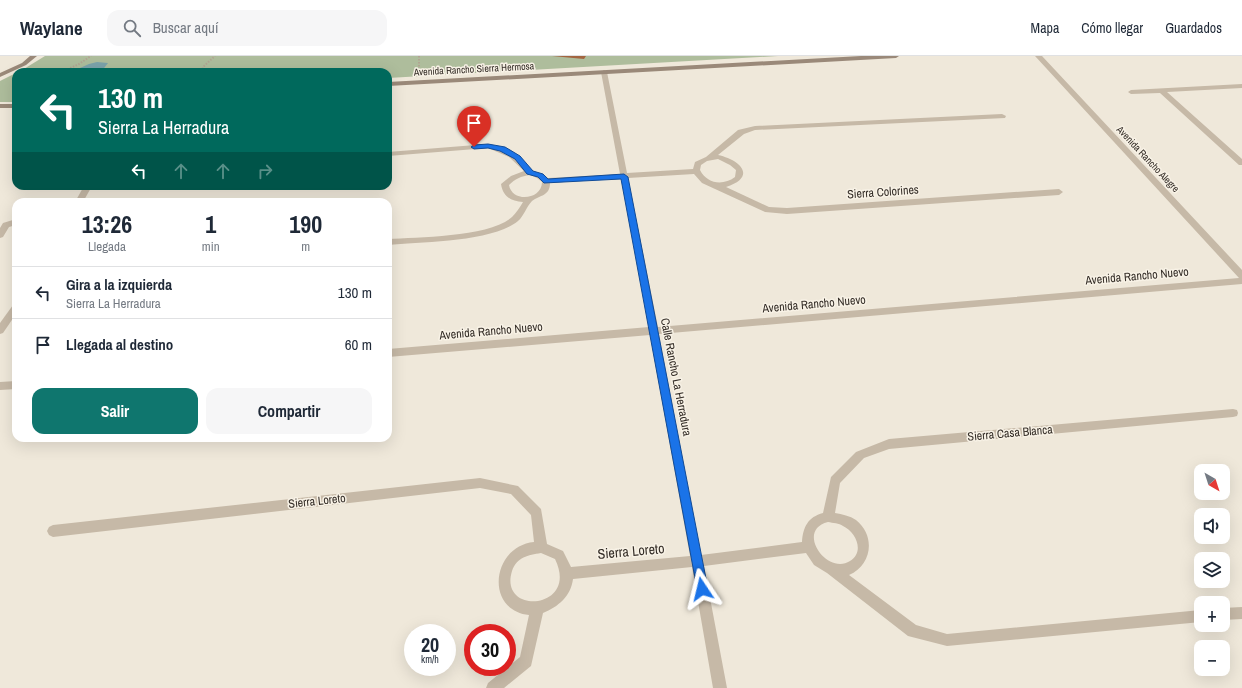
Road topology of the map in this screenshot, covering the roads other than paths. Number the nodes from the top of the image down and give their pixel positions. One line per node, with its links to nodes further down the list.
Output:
1 (34, 56): 4 (street)
2 (896, 56): 6 (street, Avenida Rancho Sierra Hermosa)
3 (1038, 56): 28 (street, Avenida Rancho Alegre)
4 (15, 68)
5 (12, 70): 7 (street)
6 (604, 72): 8 (street, Avenida Rancho Sierra Hermosa); 20 (street, Calle Rancho La Herradura)
7 (0, 75)
8 (392, 84)
9 (1241, 87): 10 (street)
10 (1161, 90): 11 (street); 17 (street)
11 (1132, 92)
12 (0, 106): 13 (street)
13 (12, 106)
14 (1002, 116): 16 (street)
15 (392, 154): 19 (street)
16 (709, 158): 18 (street); 22 (street)
17 (1242, 163)
18 (696, 171): 20 (street); 22 (street, Sierra Colorines)
19 (530, 173): 21 (street); 24 (street)
20 (624, 177): 21 (street); 32 (street, Calle Rancho La Herradura)
21 (546, 181): 24 (street)
22 (713, 184): 23 (street, Sierra Colorines)
23 (1059, 192)
24 (530, 199): 27 (street)
25 (12, 223): 26 (street)
26 (0, 235)
27 (392, 242)
28 (1242, 276)
29 (1242, 281): 32 (street, Avenida Rancho Nuevo)
30 (12, 313): 31 (street)
31 (0, 330)
32 (654, 330): 33 (street, Avenida Rancho Nuevo); 41 (street, Calle Rancho La Herradura)
33 (392, 353)
34 (12, 384): 35 (street)
35 (0, 386)
36 (1233, 412): 37 (street, Sierra Casa Blanca)
37 (828, 517): 40 (street); 42 (street)
38 (53, 531): 39 (street, Sierra Loreto)
39 (541, 547): 43 (street); 44 (street)
40 (808, 547): 41 (street); 42 (street)
41 (697, 561): 43 (street, Sierra Loreto); 49 (street, Calle Rancho La Herradura)
42 (832, 569): 47 (street)
43 (568, 573): 44 (street)
44 (537, 609): 48 (street)
45 (1242, 612): 46 (street)
46 (1230, 613)
47 (1194, 617)
48 (493, 688)
49 (720, 688)

